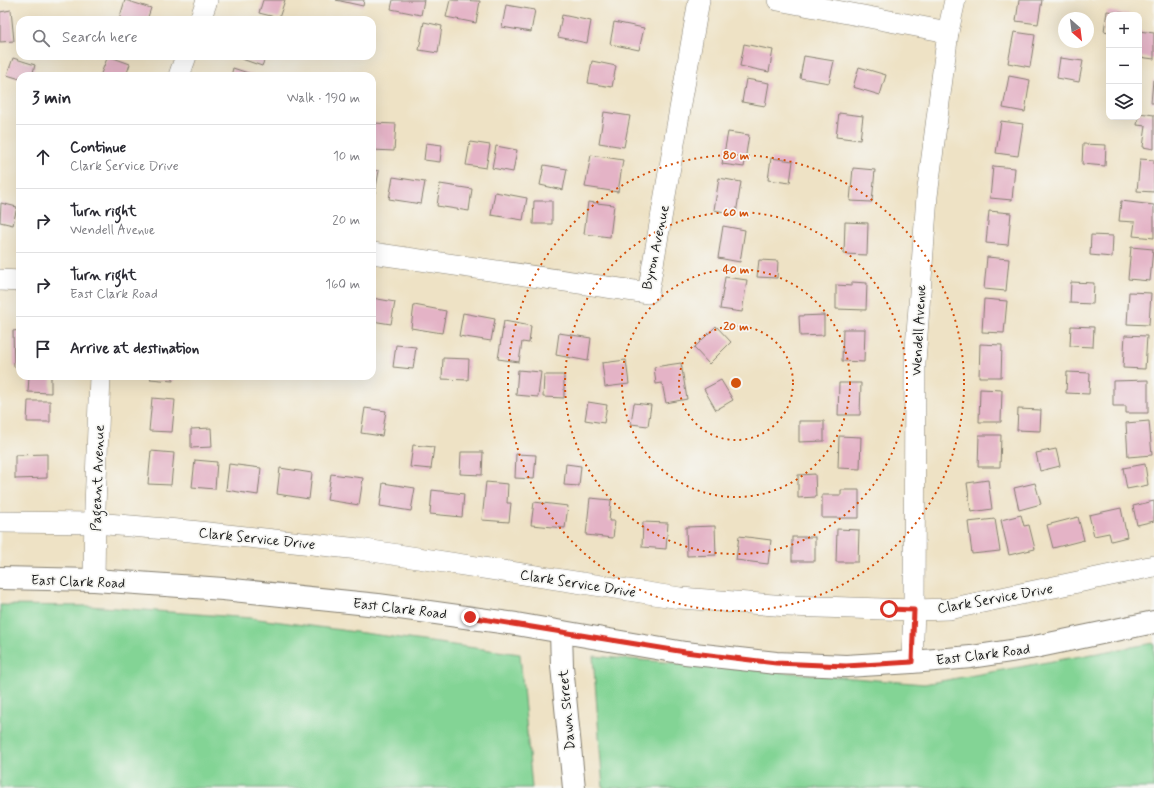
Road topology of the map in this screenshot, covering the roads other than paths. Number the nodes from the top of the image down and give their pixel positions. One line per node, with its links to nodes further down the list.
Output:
1 (207, 0): 5 (street)
2 (699, 0): 9 (street, Byron Avenue)
3 (778, 0): 6 (street)
4 (956, 0): 6 (street, Wendell Avenue)
5 (201, 16)
6 (948, 32): 18 (street, Wendell Avenue)
7 (185, 60): 8 (street)
8 (180, 72)
9 (376, 254)
10 (0, 280): 11 (street)
11 (16, 281)
12 (100, 380): 14 (street, Pageant Avenue)
13 (0, 522): 14 (street, Clark Service Drive)
14 (95, 523): 17 (street, Pageant Avenue); 18 (street, Clark Service Drive)
15 (1154, 566): 18 (street, Clark Service Drive)
16 (0, 578): 17 (main road, East Clark Road)
17 (94, 580): 20 (main road, East Clark Road)
18 (914, 610): 21 (street, Wendell Avenue)
19 (1154, 622): 21 (main road, East Clark Road)
20 (561, 632): 21 (main road, East Clark Road); 22 (main road, Dawn Street)
21 (912, 662)
22 (574, 788)

